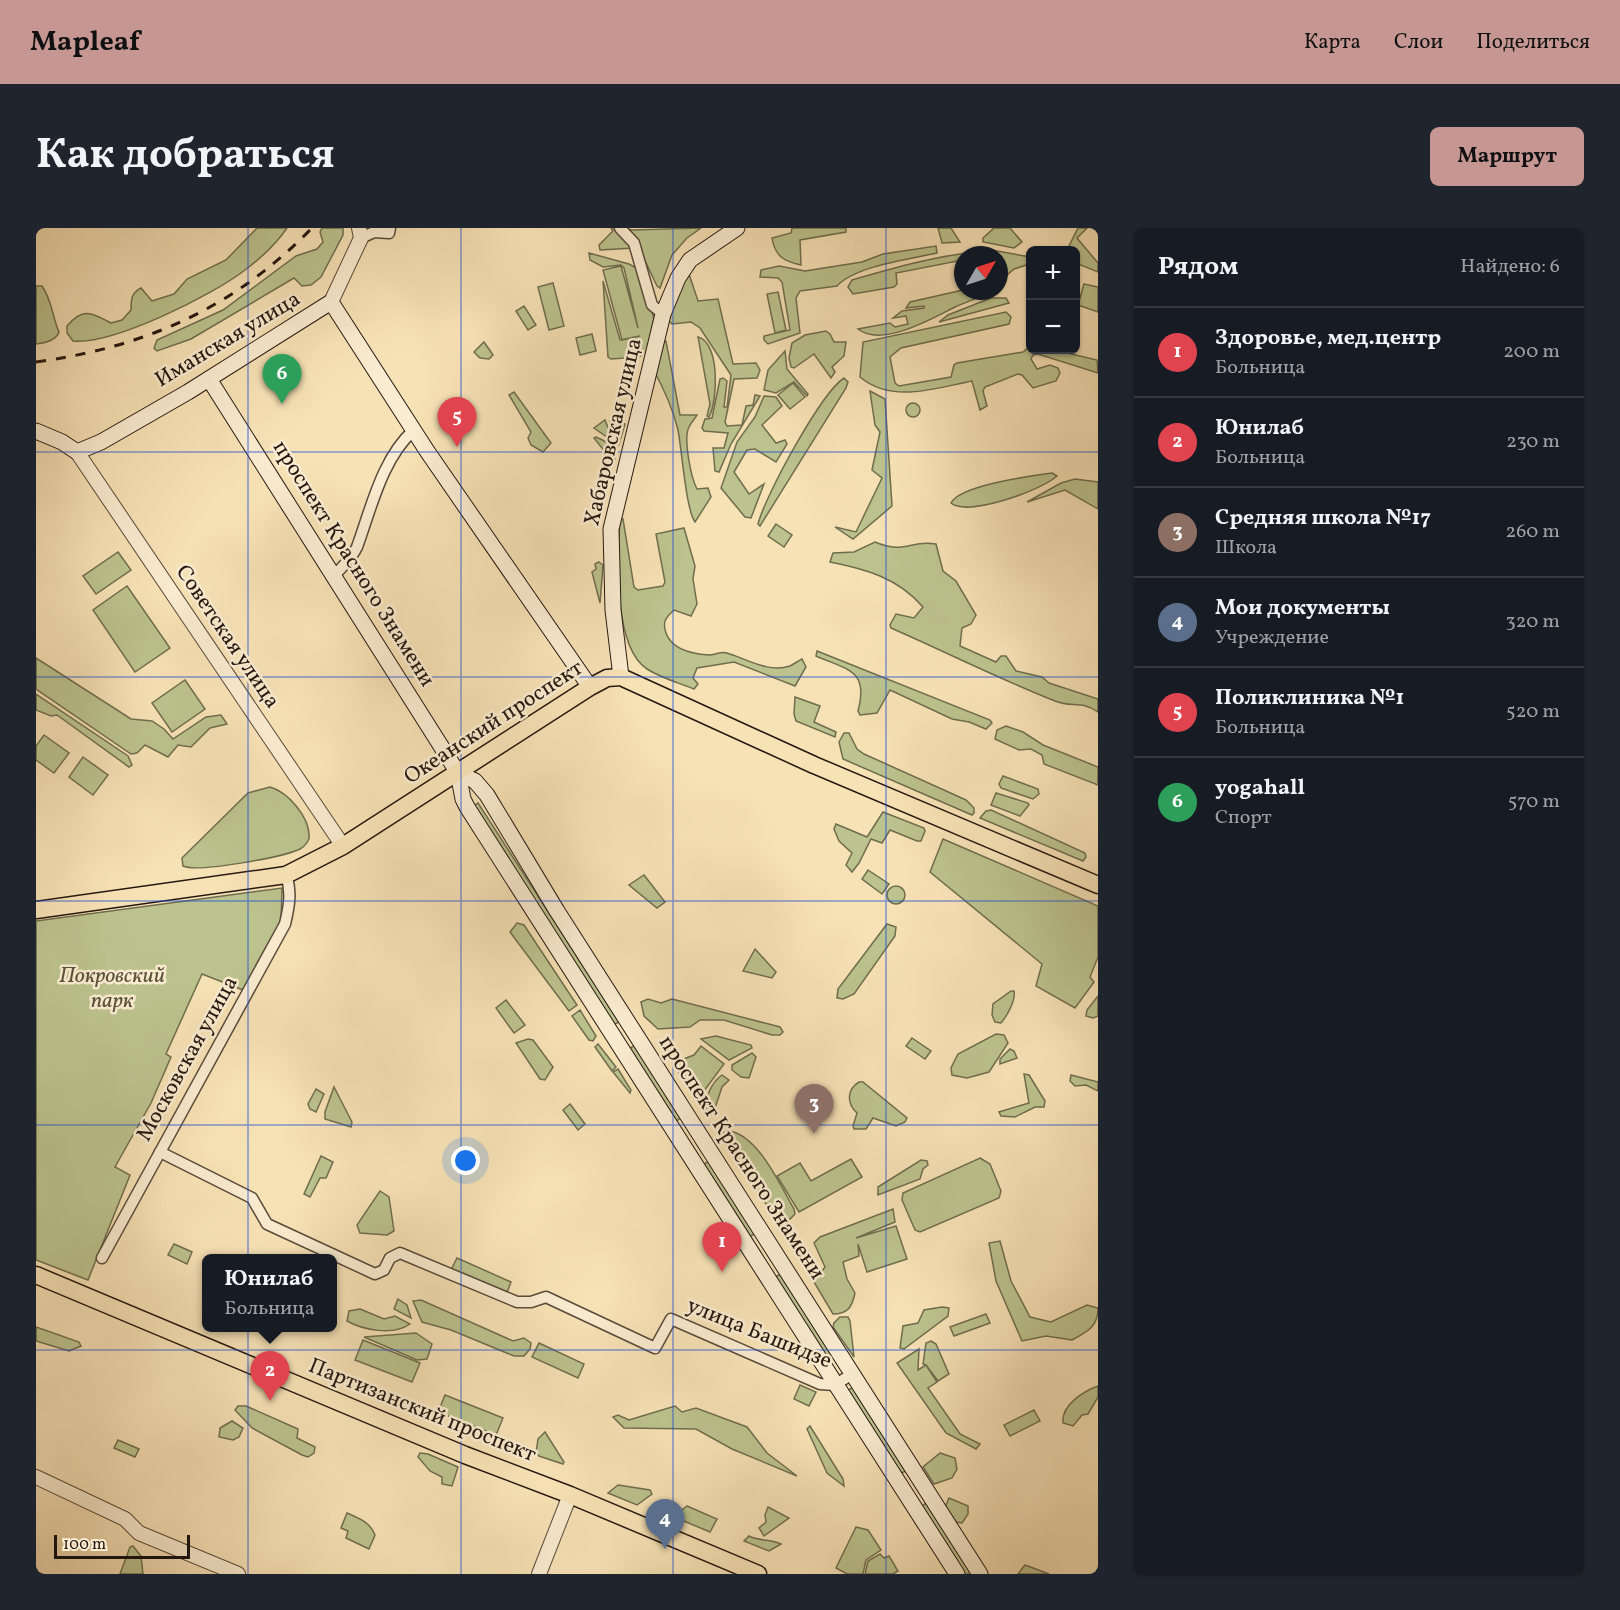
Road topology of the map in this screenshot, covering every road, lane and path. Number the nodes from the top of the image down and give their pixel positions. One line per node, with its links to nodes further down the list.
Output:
1 (390, 228): 4 (street)
2 (620, 228): 6 (street)
3 (737, 228): 6 (main road, Хабаровская улица)
4 (360, 233): 5 (street, Иманская улица)
5 (331, 302): 7 (main road, Иманская улица); 8 (main road)
6 (663, 315): 12 (main road, Хабаровская улица)
7 (209, 379): 10 (main road, Иманская улица); 11 (main road, проспект Красного Знамени)
8 (414, 430): 11 (street); 13 (main road)
9 (36, 431): 10 (main road)
10 (76, 452): 15 (street, Советская улица)
11 (334, 576): 14 (main road, проспект Красного Знамени)
12 (621, 677): 13 (main road, Океанский проспект); 17 (main road, Океанский проспект)
13 (590, 687): 14 (main road, Океанский проспект)
14 (458, 773): 15 (main road, Океанский проспект); 24 (main road, проспект Красного Знамени); 25 (main road, проспект Красного Знамени)
15 (343, 846): 16 (main road, Океанский проспект)
16 (286, 875): 18 (main road, Океанский проспект); 19 (street, Московская улица)
17 (1098, 885)
18 (36, 910)
19 (160, 1152): 20 (street, улица Башидзе); 22 (street, Московская улица)
20 (332, 1254)
21 (337, 1256): 25 (street, улица Башидзе)
22 (102, 1258)
23 (36, 1275): 28 (main road, Партизанский проспект)
24 (852, 1374): 25 (street, улица Башидзе); 27 (main road, проспект Красного Знамени)
25 (836, 1385): 29 (main road, проспект Красного Знамени)
26 (36, 1477): 30 (street)
27 (926, 1489): 29 (main road); 34 (main road, проспект Красного Знамени)
28 (570, 1495): 31 (street); 32 (main road, Партизанский проспект)
29 (908, 1500): 33 (main road, проспект Красного Знамени)
30 (238, 1574)
31 (539, 1574)
32 (758, 1574)
33 (957, 1574)
34 (980, 1574)

